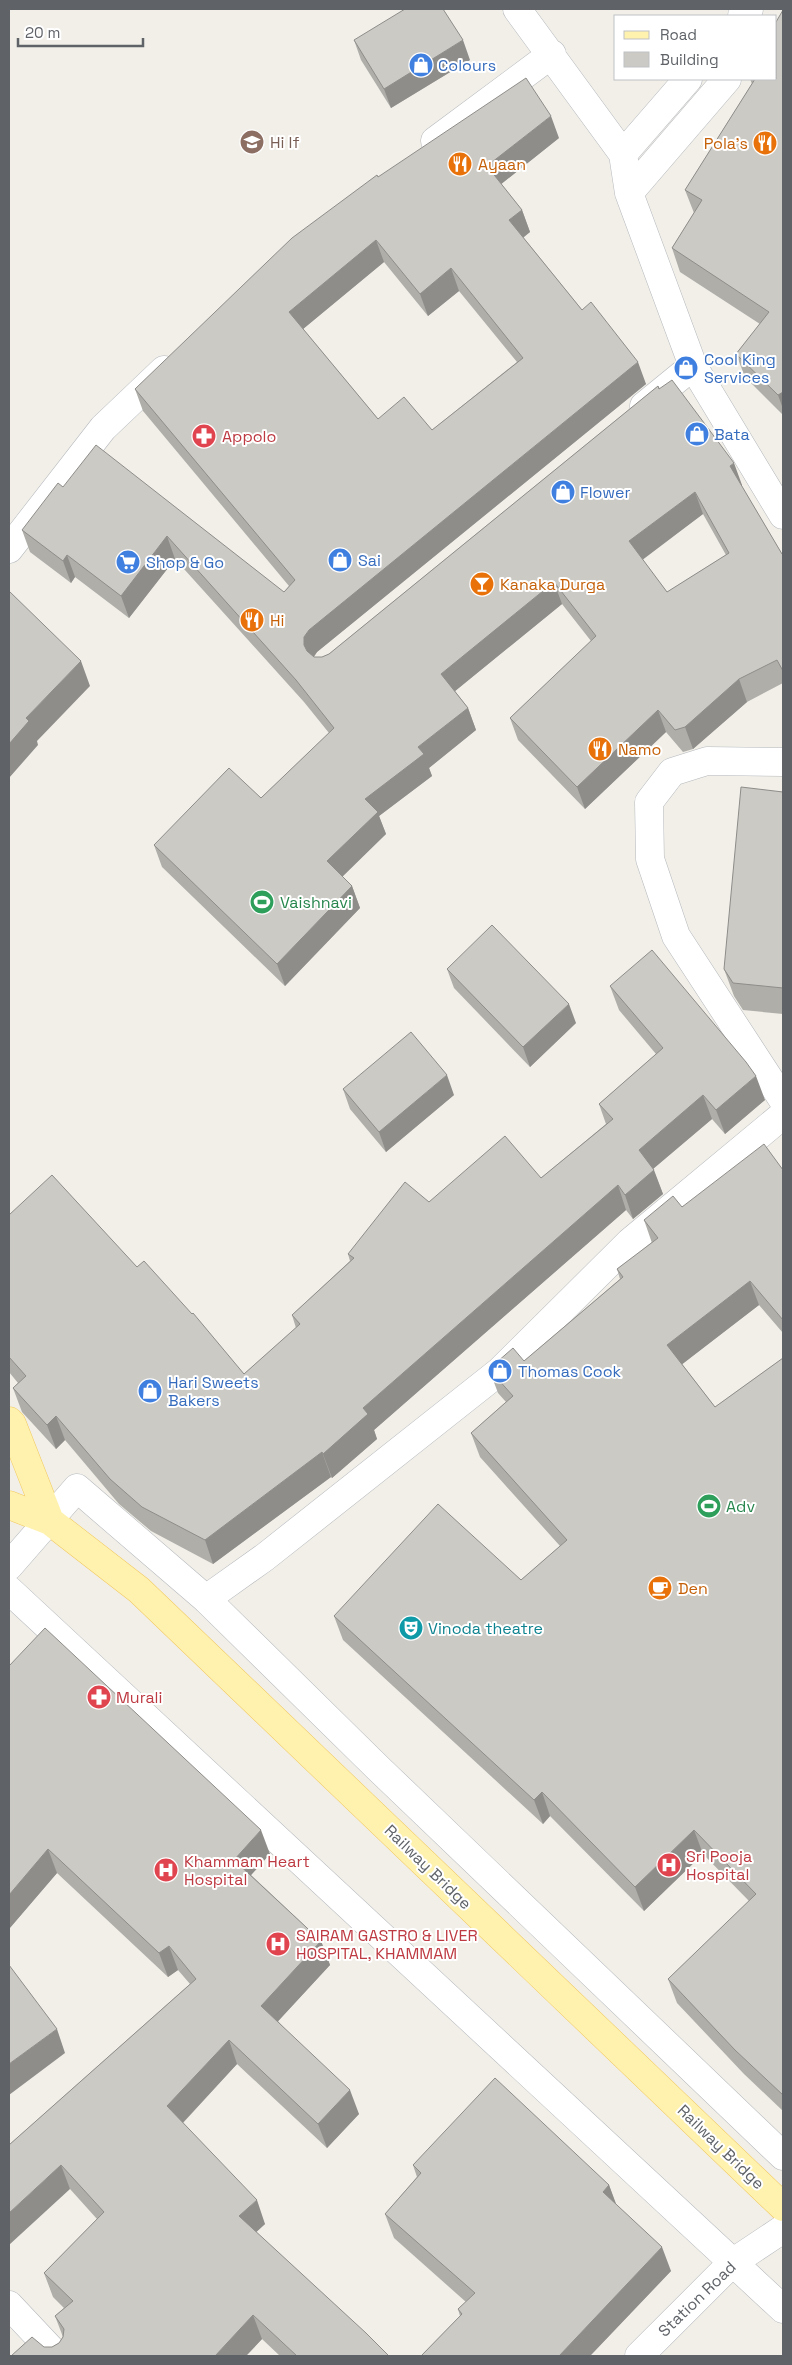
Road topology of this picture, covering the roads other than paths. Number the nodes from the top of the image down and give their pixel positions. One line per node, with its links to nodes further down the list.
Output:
1 (518, 9): 2 (street)
2 (552, 54): 5 (street); 6 (street)
3 (687, 80): 6 (street)
4 (726, 80): 7 (street)
5 (419, 153)
6 (623, 154): 7 (street)
7 (629, 193): 9 (street)
8 (180, 354): 12 (street)
9 (693, 366): 10 (street); 11 (street)
10 (624, 422)
11 (782, 511)
12 (9, 549)
13 (783, 762): 14 (street)
14 (783, 1100)
15 (783, 1115): 21 (street)
16 (9, 1421): 18 (main road)
17 (9, 1505): 18 (main road)
18 (50, 1521): 19 (street); 21 (street); 23 (main road, Railway Bridge)
19 (9, 1566)
20 (9, 1590): 25 (street)
21 (206, 1599): 22 (street)
22 (783, 2156)
23 (783, 2206)
24 (783, 2230): 25 (street, Station Road)
25 (732, 2263): 27 (street); 29 (street, Station Road)
26 (9, 2305): 28 (street)
27 (783, 2309)
28 (57, 2356)
29 (639, 2356)

